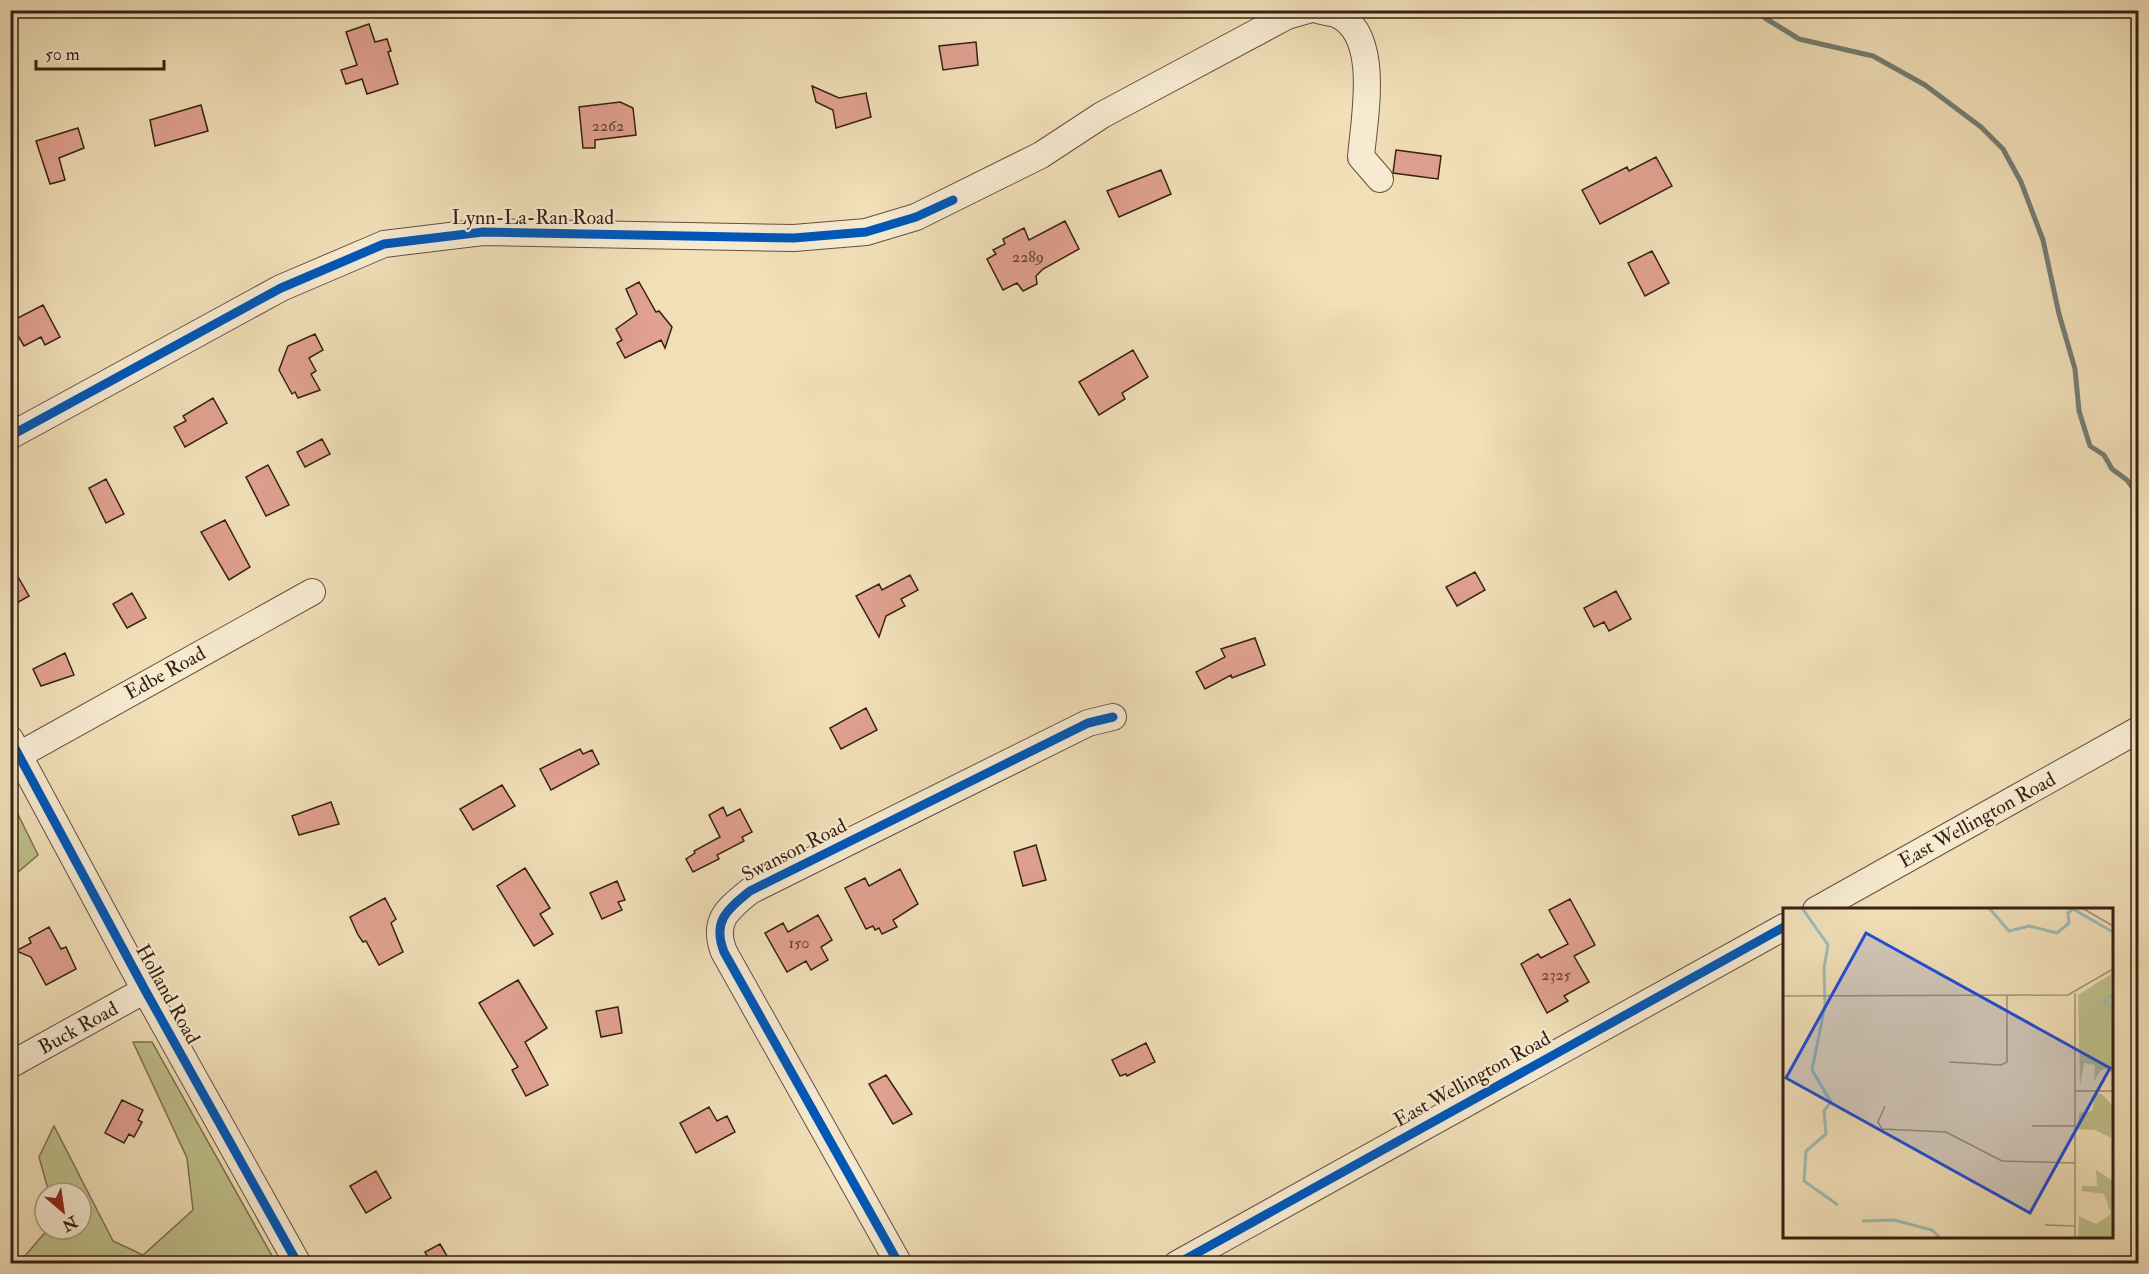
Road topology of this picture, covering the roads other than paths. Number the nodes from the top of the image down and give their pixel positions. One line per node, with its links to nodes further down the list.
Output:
1 (1308, 10): 4 (street, Lynn-La-Ran Road)
2 (1317, 10): 3 (street)
3 (1380, 179)
4 (10, 436)
5 (312, 592): 8 (street, Edbe Road)
6 (1113, 717): 14 (street, Swanson Road)
7 (2139, 730): 9 (street, East Wellington Road)
8 (15, 747): 11 (street, Holland Road)
9 (1818, 908)
10 (1783, 928): 15 (street, East Wellington Road)
11 (145, 990): 12 (street, Buck Road); 13 (street, Holland Road)
12 (10, 1065)
13 (298, 1263)
14 (899, 1263)
15 (1177, 1263)

